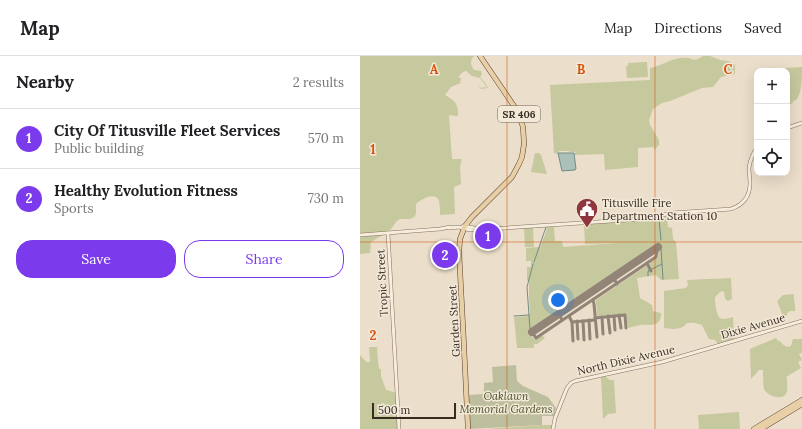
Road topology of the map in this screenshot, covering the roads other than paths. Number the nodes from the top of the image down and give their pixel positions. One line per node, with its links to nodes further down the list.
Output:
1 (479, 56): 5 (main road, Garden Street / SR 406)
2 (802, 123): 3 (street)
3 (790, 127)
4 (754, 153): 6 (street)
5 (490, 197): 6 (main road, Garden Street / SR 406); 6 (main road, Garden Street / SR 406)
6 (464, 227): 7 (street); 14 (main road, Garden Street / SR 406)
7 (388, 233): 8 (street); 13 (street, Tropic Street)
8 (360, 235)
9 (802, 321): 10 (street, Dixie Avenue)
10 (710, 348): 15 (street, North Dixie Avenue)
11 (802, 400): 16 (main road)
12 (802, 404): 17 (main road)
13 (400, 429)
14 (467, 429)
15 (553, 429)
16 (754, 429)
17 (761, 429)

